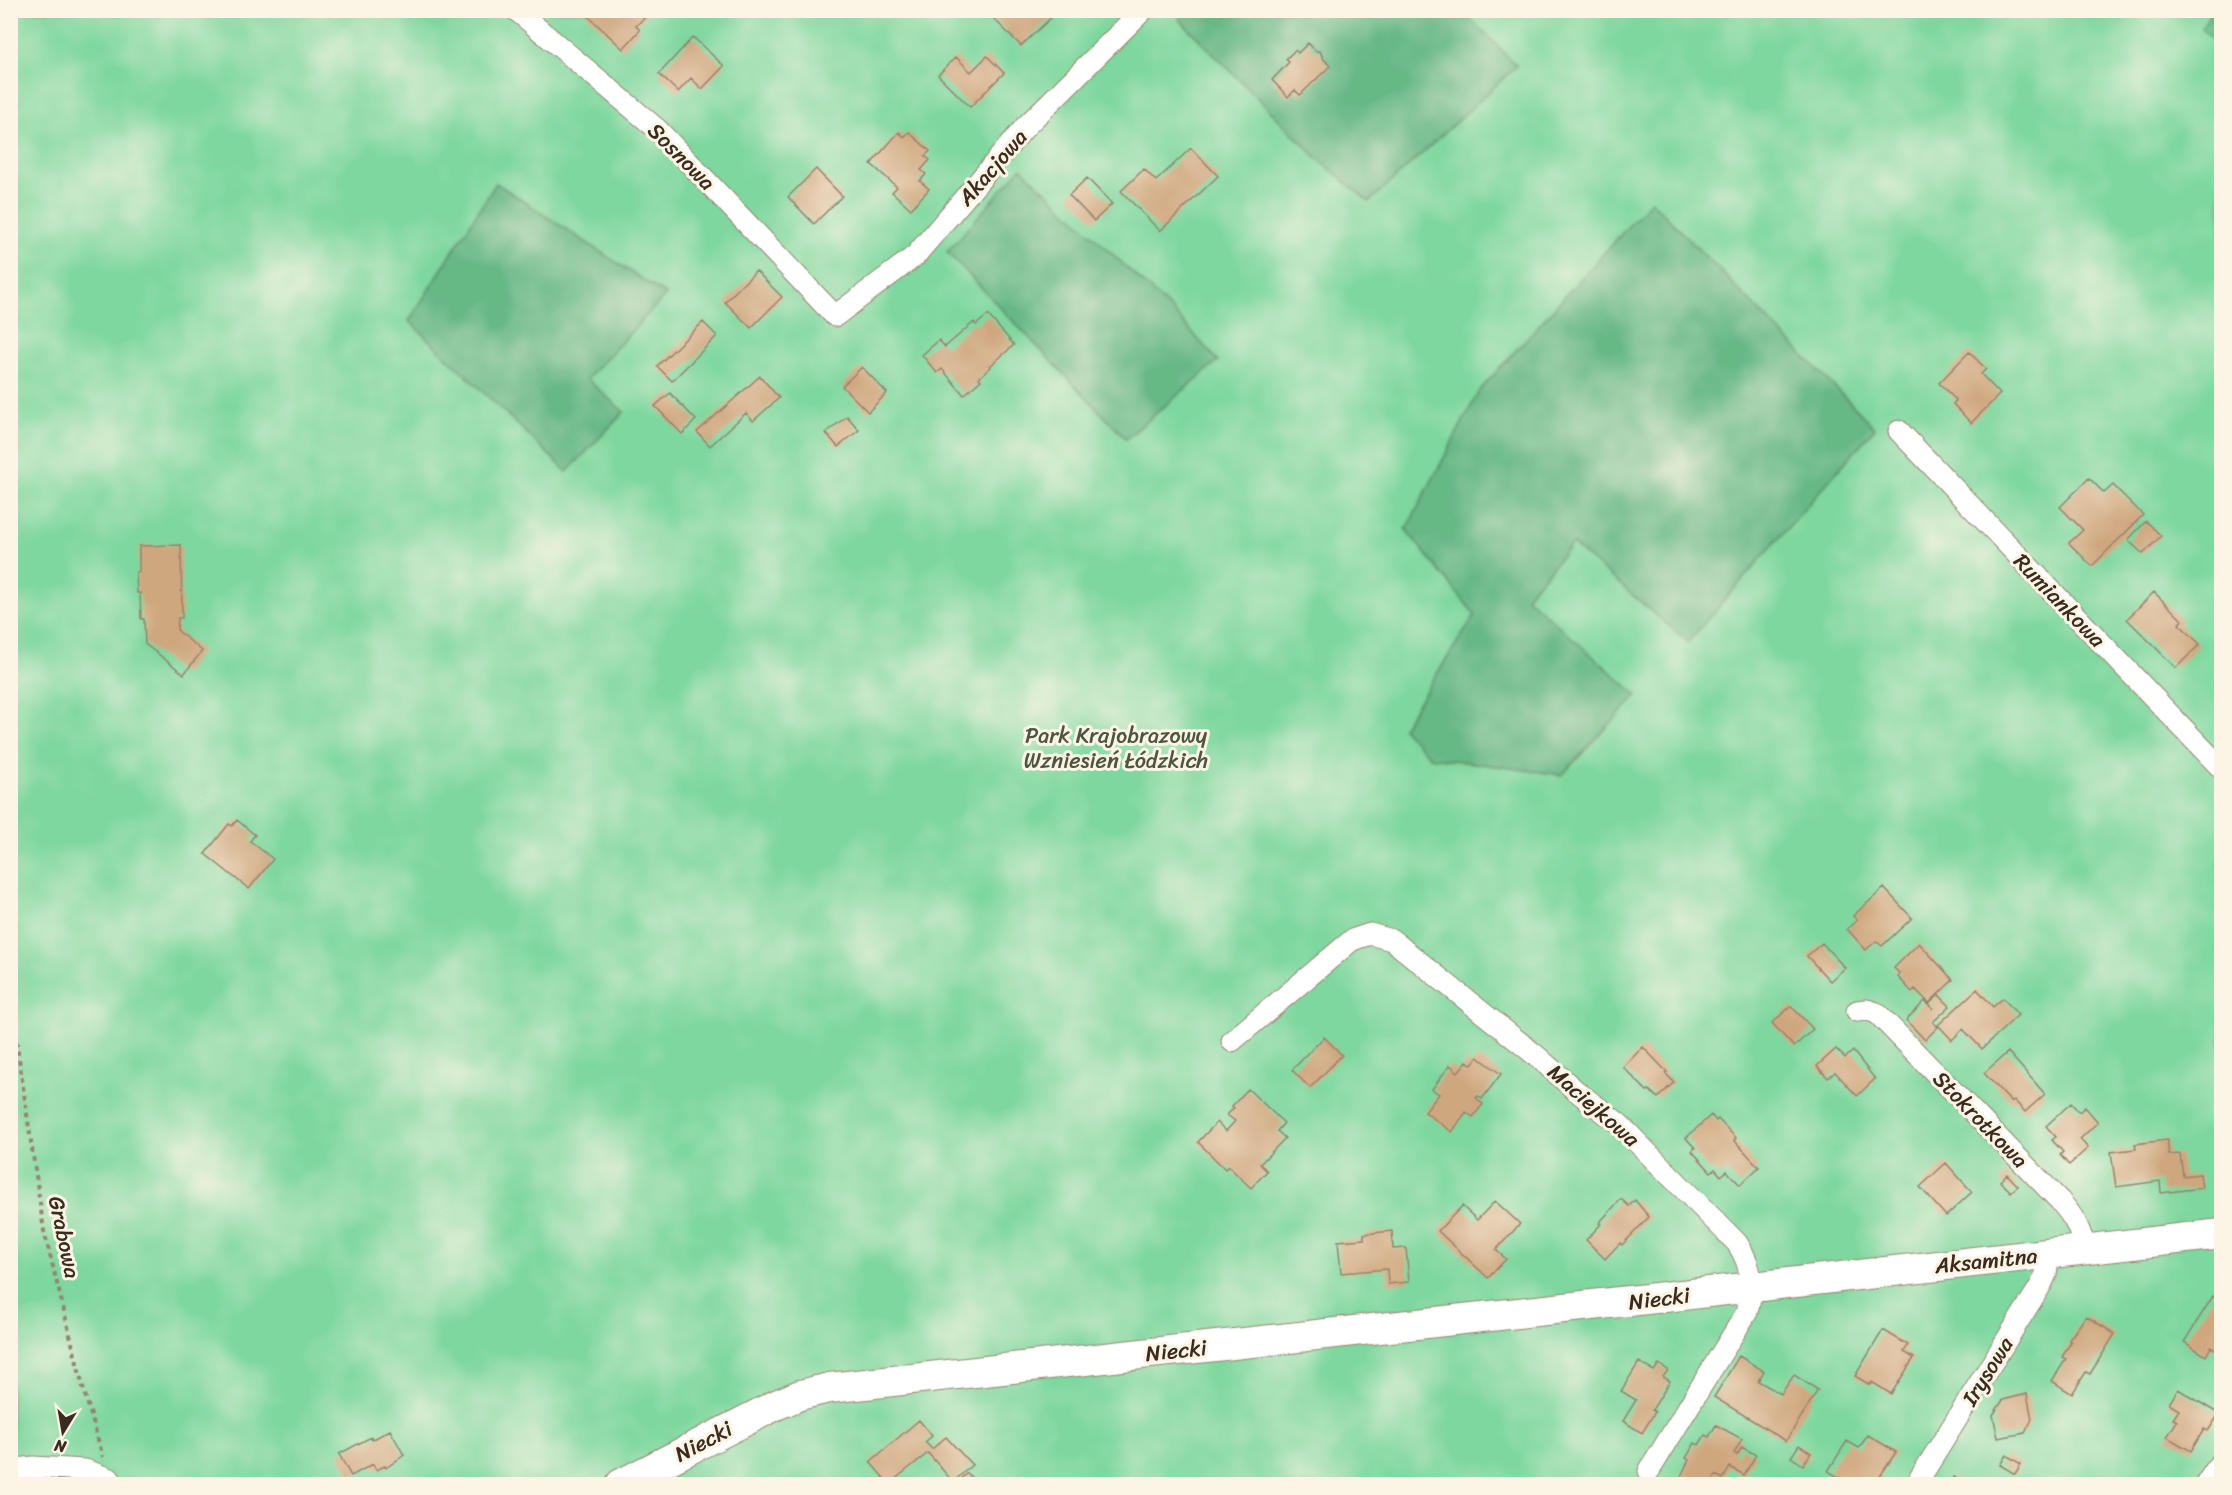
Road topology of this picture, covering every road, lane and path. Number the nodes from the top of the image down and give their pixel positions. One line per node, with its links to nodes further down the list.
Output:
1 (516, 10): 3 (street, Sosnowa)
2 (1143, 10): 3 (street, Akacjowa)
3 (835, 316)
4 (1899, 431): 5 (street, Rumiankowa)
5 (2222, 769)
6 (10, 996): 16 (path, Grabowa)
7 (1857, 1011): 10 (street, Stokrotkowa)
8 (1232, 1041): 12 (street, Maciejkowa)
9 (2222, 1234): 10 (street, Aksamitna)
10 (2084, 1249): 11 (street, Aksamitna)
11 (2049, 1253): 12 (street, Aksamitna); 18 (street, Irysowa)
12 (1752, 1287): 15 (street, Maciejkowa); 17 (street, Niecki)
13 (2222, 1460): 19 (street)
14 (10, 1470): 16 (street)
15 (1649, 1471)
16 (110, 1479)
17 (621, 1485)
18 (1916, 1485)
19 (2206, 1485)

